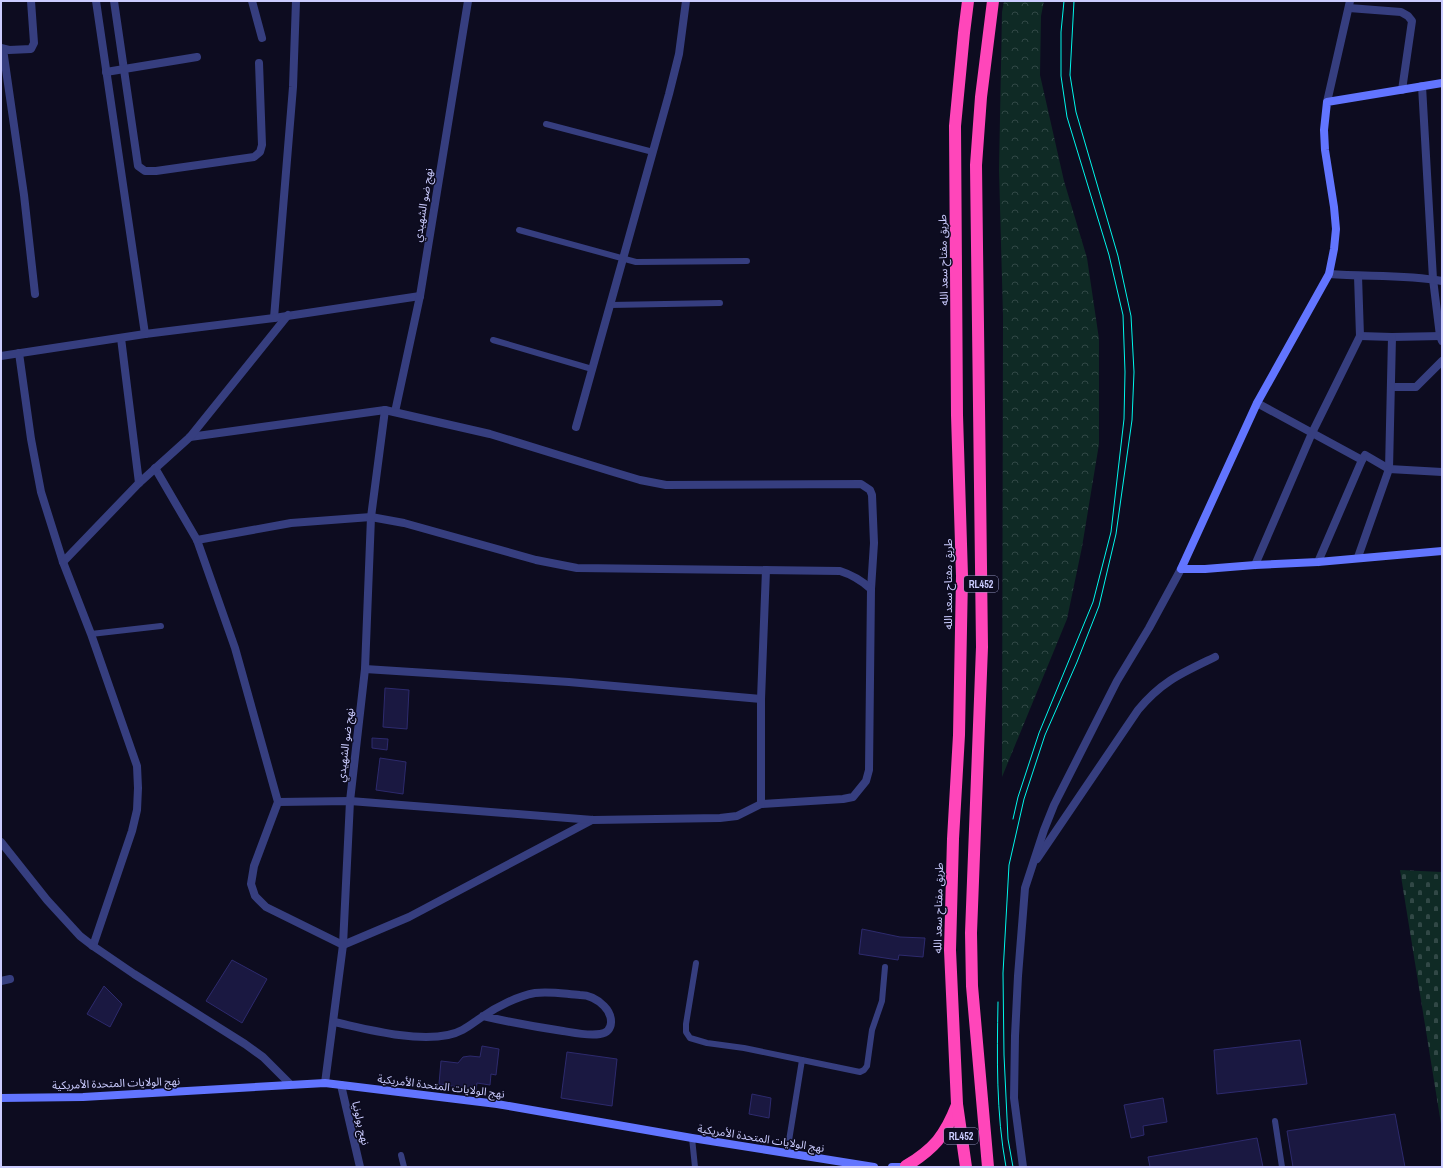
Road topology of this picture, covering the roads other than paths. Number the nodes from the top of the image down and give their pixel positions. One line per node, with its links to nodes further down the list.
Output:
1 (31, 1): 12 (street)
2 (96, 1): 16 (street)
3 (114, 1): 15 (street)
4 (252, 1): 11 (street)
5 (296, 1): 35 (street)
6 (468, 1): 31 (street, نهج ضو الشهيدي)
7 (686, 1): 22 (street)
8 (968, 1): 92 (highway, طريق مفتاح سعد الله / RL452)
9 (993, 1): 104 (highway, RL452)
10 (1349, 5): 19 (street); 20 (street)
11 (262, 38)
12 (2, 49): 30 (street)
13 (197, 57): 15 (street)
14 (259, 63): 15 (street)
15 (124, 70): 16 (street)
16 (106, 72): 36 (street)
17 (1442, 83): 18 (street)
18 (1422, 86): 19 (street); 28 (street)
19 (1402, 90): 20 (street)
20 (1327, 102): 26 (street)
21 (546, 124): 22 (lane)
22 (653, 152): 24 (street)
23 (519, 230): 24 (lane)
24 (623, 259): 25 (lane); 33 (street)
25 (747, 261)
26 (1329, 274): 27 (street); 47 (street)
27 (1358, 276): 28 (street); 37 (street)
28 (1433, 279): 29 (street); 40 (street)
29 (1442, 281)
30 (35, 294)
31 (420, 296): 34 (street); 49 (street, نهج ضو الشهيدي)
32 (720, 303): 33 (lane)
33 (610, 305): 45 (street)
34 (288, 316): 35 (street); 52 (street)
35 (274, 318): 36 (street)
36 (145, 334): 38 (street)
37 (1360, 336): 39 (street); 51 (street)
38 (121, 338): 42 (street); 57 (street)
39 (1392, 338): 40 (street); 46 (street)
40 (1441, 338)
41 (493, 340): 45 (lane)
42 (18, 353): 43 (street); 62 (street)
43 (1, 356)
44 (1442, 361): 46 (street)
45 (592, 368): 50 (street)
46 (1391, 387): 55 (street)
47 (1257, 403): 51 (street); 65 (street)
48 (385, 410): 49 (street); 52 (street); 58 (street, نهج ضو الشهيدي)
49 (395, 412): 67 (street)
50 (576, 427)
51 (1312, 433): 53 (street); 64 (street)
52 (190, 437): 54 (street)
53 (1362, 460): 55 (street); 63 (street)
54 (155, 468): 57 (street); 59 (street)
55 (1389, 469): 56 (street); 61 (street)
56 (1442, 472)
57 (139, 483): 62 (street)
58 (371, 517): 59 (street); 66 (street); 71 (street, نهج ضو الشهيدي)
59 (197, 540): 74 (street)
60 (1442, 551): 61 (street)
61 (1358, 558): 63 (street)
62 (63, 562): 69 (street)
63 (1318, 562): 64 (street)
64 (1255, 565): 65 (street)
65 (1181, 569): 78 (street)
66 (766, 570): 67 (street); 72 (street)
67 (871, 589): 75 (street)
68 (161, 626): 69 (lane)
69 (91, 634): 80 (street)
70 (1215, 657): 78 (street)
71 (365, 669): 72 (street); 73 (street, نهج ضو الشهيدي)
72 (761, 699): 75 (street)
73 (350, 801): 74 (street); 76 (street); 79 (street, نهج ضو الشهيدي)
74 (278, 802): 79 (street)
75 (761, 804): 76 (street)
76 (593, 820): 79 (street)
77 (1, 842): 80 (street)
78 (1031, 868): 105 (street)
79 (343, 944): 86 (street, نهج ضو الشهيدي)
80 (93, 946): 89 (street)
81 (696, 963): 87 (lane)
82 (886, 967): 87 (lane)
83 (10, 979): 84 (street)
84 (1, 981)
85 (483, 1016): 85 (street); 86 (street)
86 (334, 1022): 88 (street, نهج ضو الشهيدي)
87 (802, 1060): 95 (lane)
88 (325, 1083): 89 (street, نهج الولايات المتحدة الأمريكية); 90 (street, نهج الولايات المتحدة الأمريكية)
89 (290, 1084): 91 (street, نهج الولايات المتحدة الأمريكية)
90 (341, 1085): 94 (street, نهج الولايات المتحدة الأمريكية); 97 (street, نهج بولونيا)
91 (1, 1098)
92 (957, 1104): 102 (highway); 103 (highway, طريق مفتاح سعد الله / RL452)
93 (1275, 1121): 106 (lane)
94 (692, 1138): 95 (street, نهج الولايات المتحدة الأمريكية); 99 (lane)
95 (787, 1153): 100 (street, نهج الولايات المتحدة الأمريكية)
96 (401, 1155): 98 (lane)
97 (358, 1167)
98 (404, 1167)
99 (695, 1167)
100 (874, 1167)
101 (892, 1167): 102 (street)
102 (909, 1167)
103 (966, 1167)
104 (988, 1167)
105 (1023, 1167)
106 (1282, 1167)

